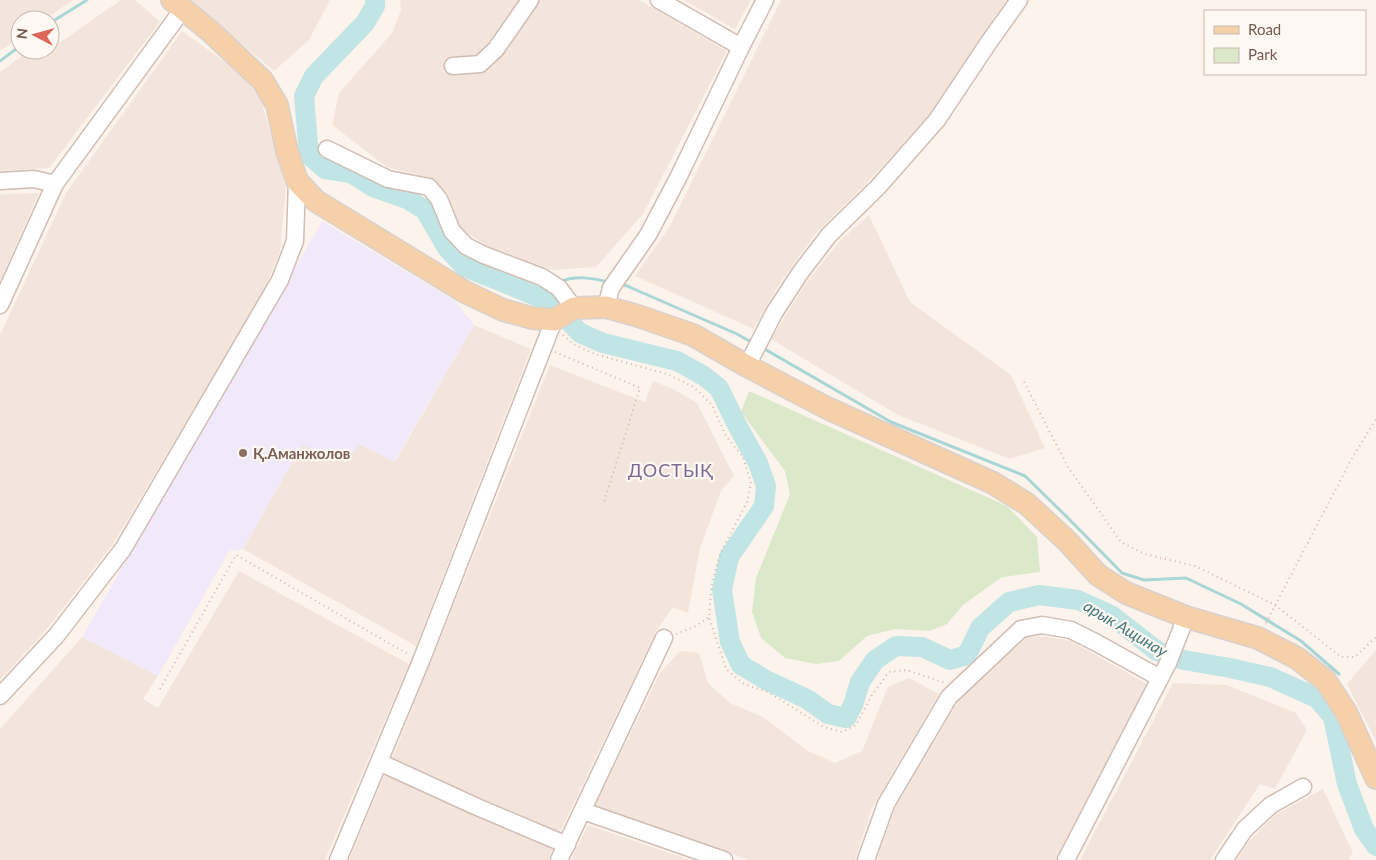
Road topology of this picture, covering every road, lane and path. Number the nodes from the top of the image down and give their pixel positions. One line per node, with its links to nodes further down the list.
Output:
1 (530, 0): 7 (street)
2 (659, 0): 6 (street)
3 (766, 0): 6 (street)
4 (1019, 0): 17 (street)
5 (178, 4): 10 (main road); 11 (street)
6 (741, 48): 13 (street)
7 (453, 66)
8 (327, 148): 14 (street)
9 (0, 181): 11 (street)
10 (297, 181): 15 (main road); 31 (street)
11 (55, 184): 12 (street)
12 (0, 306)
13 (606, 307): 14 (main road); 17 (main road)
14 (574, 308): 15 (main road)
15 (554, 320): 16 (street); 22 (path)
16 (544, 347): 20 (path); 27 (street)
17 (747, 366): 23 (main road)
18 (1024, 382): 21 (path)
19 (1376, 419): 21 (path)
20 (603, 505)
21 (1275, 605): 24 (path); 26 (path)
22 (709, 617): 25 (path); 29 (path)
23 (1186, 617): 26 (main road); 28 (street)
24 (1376, 637)
25 (664, 638): 35 (street)
26 (1258, 638): 33 (main road)
27 (421, 662): 30 (path); 32 (street)
28 (1160, 678): 29 (street); 41 (street)
29 (959, 688): 40 (street)
30 (160, 689)
31 (0, 696)
32 (379, 762): 36 (street); 37 (street)
33 (1376, 778)
34 (1303, 787): 42 (street)
35 (583, 810): 36 (street); 39 (street)
36 (567, 844): 38 (street)
37 (338, 860)
38 (559, 860)
39 (724, 860)
40 (866, 860)
41 (1066, 860)
42 (1224, 860)

